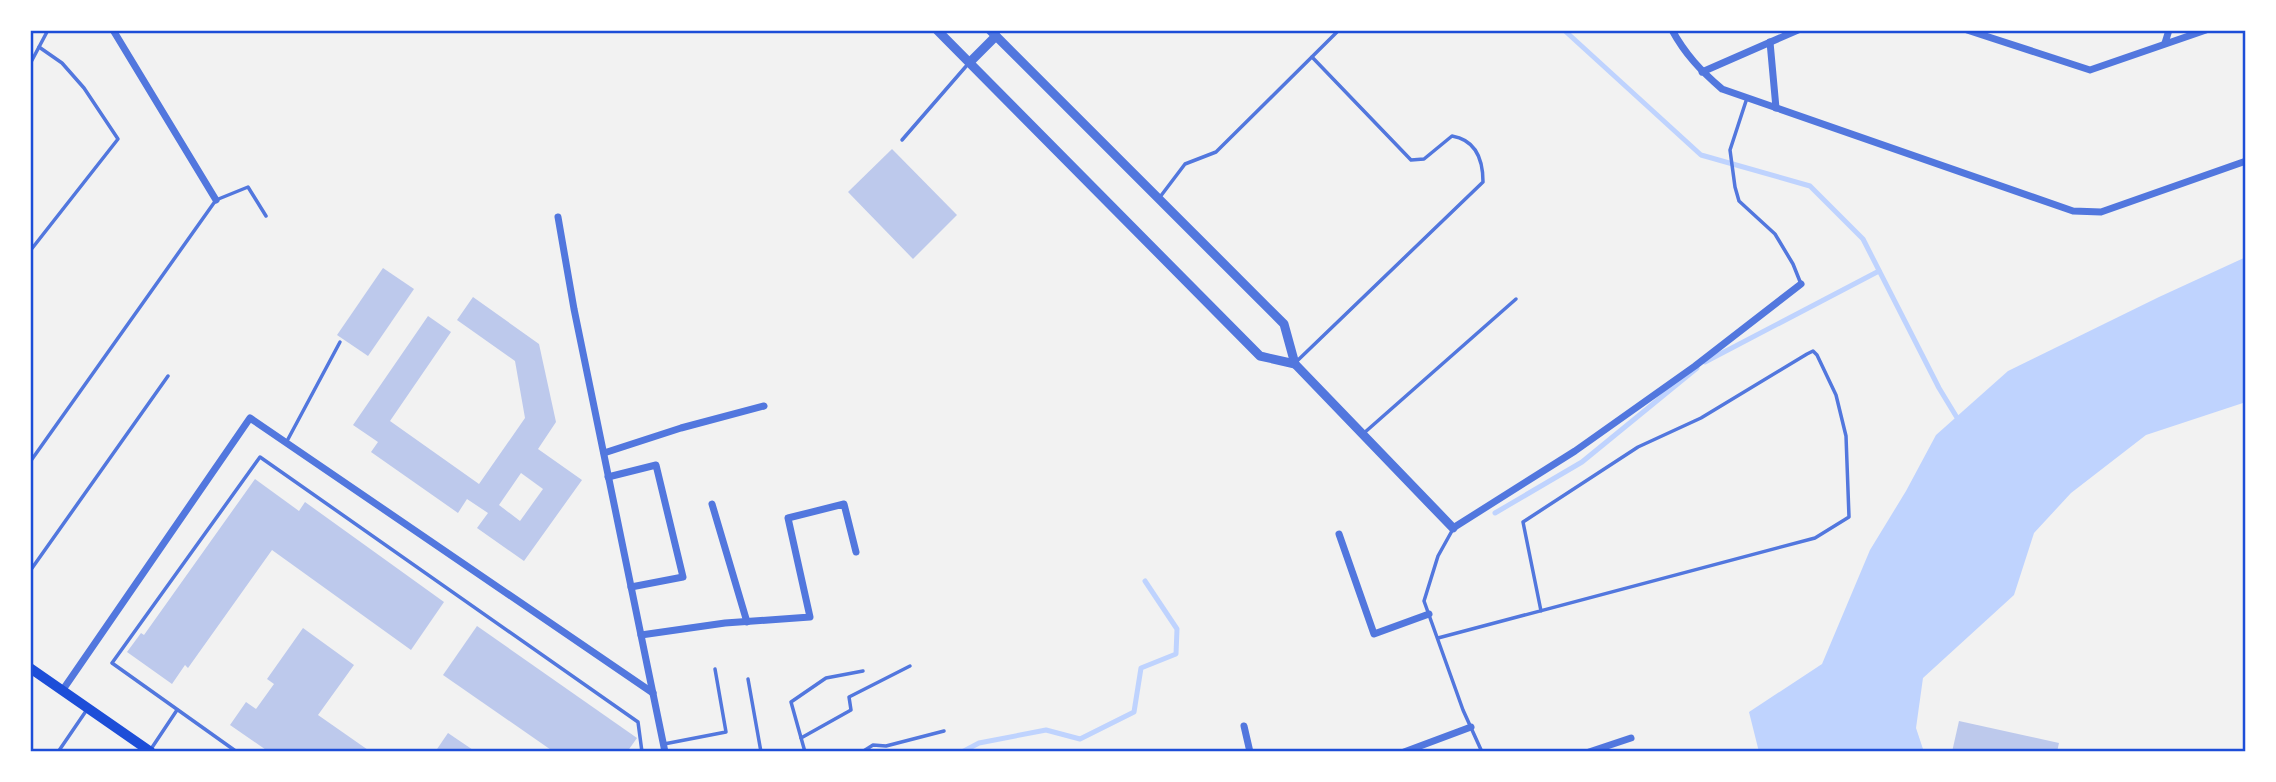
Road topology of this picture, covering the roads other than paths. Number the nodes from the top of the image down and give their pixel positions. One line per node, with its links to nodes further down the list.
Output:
1 (48, 30): 13 (lane)
2 (113, 30): 23 (street)
3 (937, 30): 15 (street)
4 (1339, 30): 14 (lane)
5 (1672, 30): 17 (street)
6 (1798, 30): 11 (street)
7 (1967, 30): 12 (street)
8 (2169, 30): 12 (street)
9 (2206, 30): 12 (street)
10 (993, 33): 15 (street); 22 (street)
11 (1770, 42): 17 (street); 19 (street)
12 (2165, 43)
13 (39, 47): 16 (lane); 26 (lane)
14 (1312, 57): 22 (lane); 30 (lane)
15 (970, 62): 20 (lane); 30 (street)
16 (30, 64)
17 (1702, 72): 18 (street)
18 (1747, 98): 19 (street); 27 (lane)
19 (1776, 108): 21 (street)
20 (902, 140)
21 (2246, 161)
22 (1158, 199): 30 (street)
23 (216, 200): 24 (lane); 36 (lane)
24 (266, 216)
25 (558, 217): 35 (street)
26 (30, 251)
27 (1801, 284): 39 (street)
28 (1516, 299): 33 (lane)
29 (340, 342): 34 (lane)
30 (1295, 364): 33 (street)
31 (168, 376): 42 (lane)
32 (764, 406): 35 (street)
33 (1363, 435): 39 (street)
34 (286, 443): 54 (street); 55 (street)
35 (604, 453): 37 (street)
36 (30, 462)
37 (608, 477): 43 (street); 43 (street)
38 (712, 504): 46 (street)
39 (1453, 528): 45 (lane)
40 (1339, 534): 45 (street)
41 (856, 552): 46 (street)
42 (30, 571)
43 (631, 587): 47 (street)
44 (1541, 611): 44 (lane); 48 (lane)
45 (1429, 614): 48 (lane)
46 (747, 622): 47 (street)
47 (641, 635): 55 (street)
48 (1438, 638): 59 (lane)
49 (910, 666): 61 (lane)
50 (30, 668): 54 (main road)
51 (715, 668): 63 (lane)
52 (863, 671): 61 (lane)
53 (748, 679): 68 (lane)
54 (62, 691): 56 (main road)
55 (653, 693): 63 (street)
56 (87, 709): 64 (lane); 65 (main road)
57 (177, 710): 65 (lane); 66 (lane); 67 (lane)
58 (1244, 726): 71 (street)
59 (1471, 727): 72 (street); 73 (lane)
60 (944, 731): 70 (lane)
61 (801, 738): 69 (lane)
62 (1631, 738): 74 (street)
63 (665, 748)
64 (58, 752)
65 (151, 752)
66 (237, 752)
67 (642, 752)
68 (761, 752)
69 (804, 752)
70 (862, 752)
71 (1250, 752)
72 (1404, 752)
73 (1482, 752)
74 (1590, 752)

